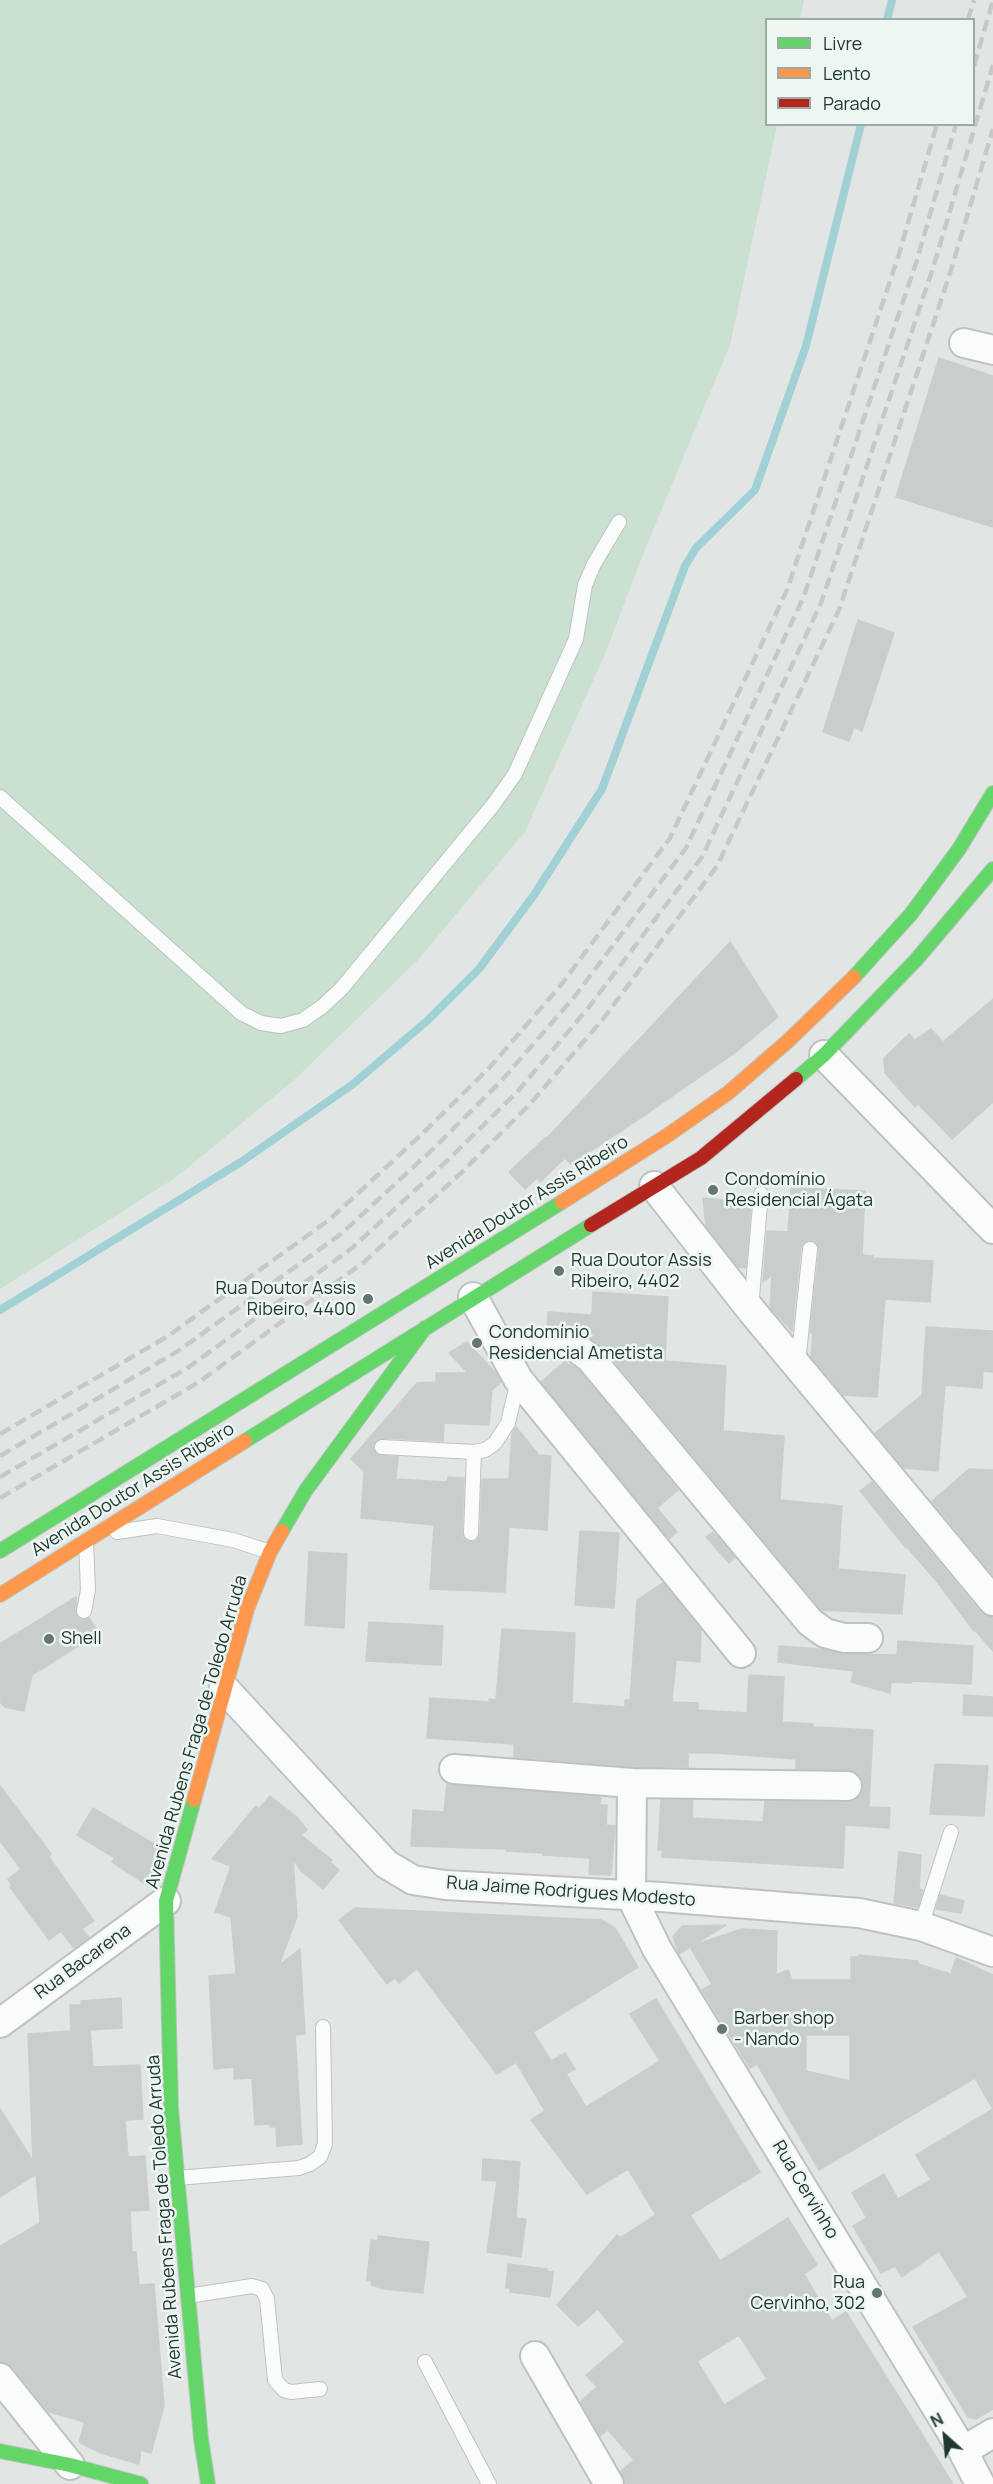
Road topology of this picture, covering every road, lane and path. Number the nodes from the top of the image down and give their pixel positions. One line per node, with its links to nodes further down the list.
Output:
1 (964, 343): 2 (street)
2 (993, 350)
3 (619, 522): 5 (lane)
4 (993, 794): 22 (main road, Avenida Doutor Assis Ribeiro)
5 (0, 797)
6 (993, 869): 7 (main road, Avenida Doutor Assis Ribeiro)
7 (824, 1055): 8 (main road, Avenida Doutor Assis Ribeiro); 10 (street)
8 (654, 1186): 12 (main road, Avenida Doutor Assis Ribeiro); 13 (street)
9 (761, 1194): 13 (lane)
10 (993, 1229)
11 (810, 1249): 16 (lane)
12 (473, 1297): 14 (main road, Avenida Doutor Assis Ribeiro); 15 (street)
13 (751, 1310): 16 (street)
14 (427, 1327): 21 (main road, Avenida Doutor Assis Ribeiro); 23 (main road, Avenida Rubens Fraga de Toledo Arruda)
15 (501, 1346): 17 (street); 27 (street)
16 (798, 1367): 25 (street)
17 (518, 1379): 19 (lane); 28 (street)
18 (382, 1447): 19 (lane)
19 (474, 1452): 20 (lane)
20 (471, 1533)
21 (90, 1538): 23 (lane); 24 (main road, Avenida Doutor Assis Ribeiro); 26 (lane)
22 (0, 1551)
23 (270, 1552): 29 (main road, Avenida Rubens Fraga de Toledo Arruda)
24 (0, 1595)
25 (993, 1601)
26 (84, 1611)
27 (868, 1638)
28 (741, 1653)
29 (224, 1689): 34 (street, Rua Jaime Rodrigues Modesto); 35 (main road, Avenida Rubens Fraga de Toledo Arruda)
30 (454, 1769): 31 (street)
31 (632, 1782): 32 (street); 34 (street)
32 (848, 1786)
33 (951, 1832): 36 (lane)
34 (631, 1896): 36 (street, Rua Jaime Rodrigues Modesto); 48 (street, Rua Cervinho)
35 (166, 1901): 38 (street, Rua Bacarena); 40 (main road, Avenida Rubens Fraga de Toledo Arruda)
36 (921, 1926): 37 (street, Rua Jaime Rodrigues Modesto)
37 (993, 1952)
38 (0, 2023)
39 (323, 2027): 40 (lane)
40 (177, 2178): 41 (main road, Avenida Rubens Fraga de Toledo Arruda)
41 (188, 2296): 45 (lane); 51 (main road, Avenida Rubens Fraga de Toledo Arruda)
42 (535, 2356): 53 (street)
43 (425, 2362): 52 (lane)
44 (0, 2378): 49 (street)
45 (320, 2389)
46 (993, 2433): 48 (street)
47 (0, 2451): 49 (main road)
48 (963, 2451): 54 (street, Rua Cervinho)
49 (70, 2465): 50 (main road)
50 (141, 2484)
51 (208, 2484)
52 (489, 2484)
53 (609, 2484)
54 (980, 2484)

